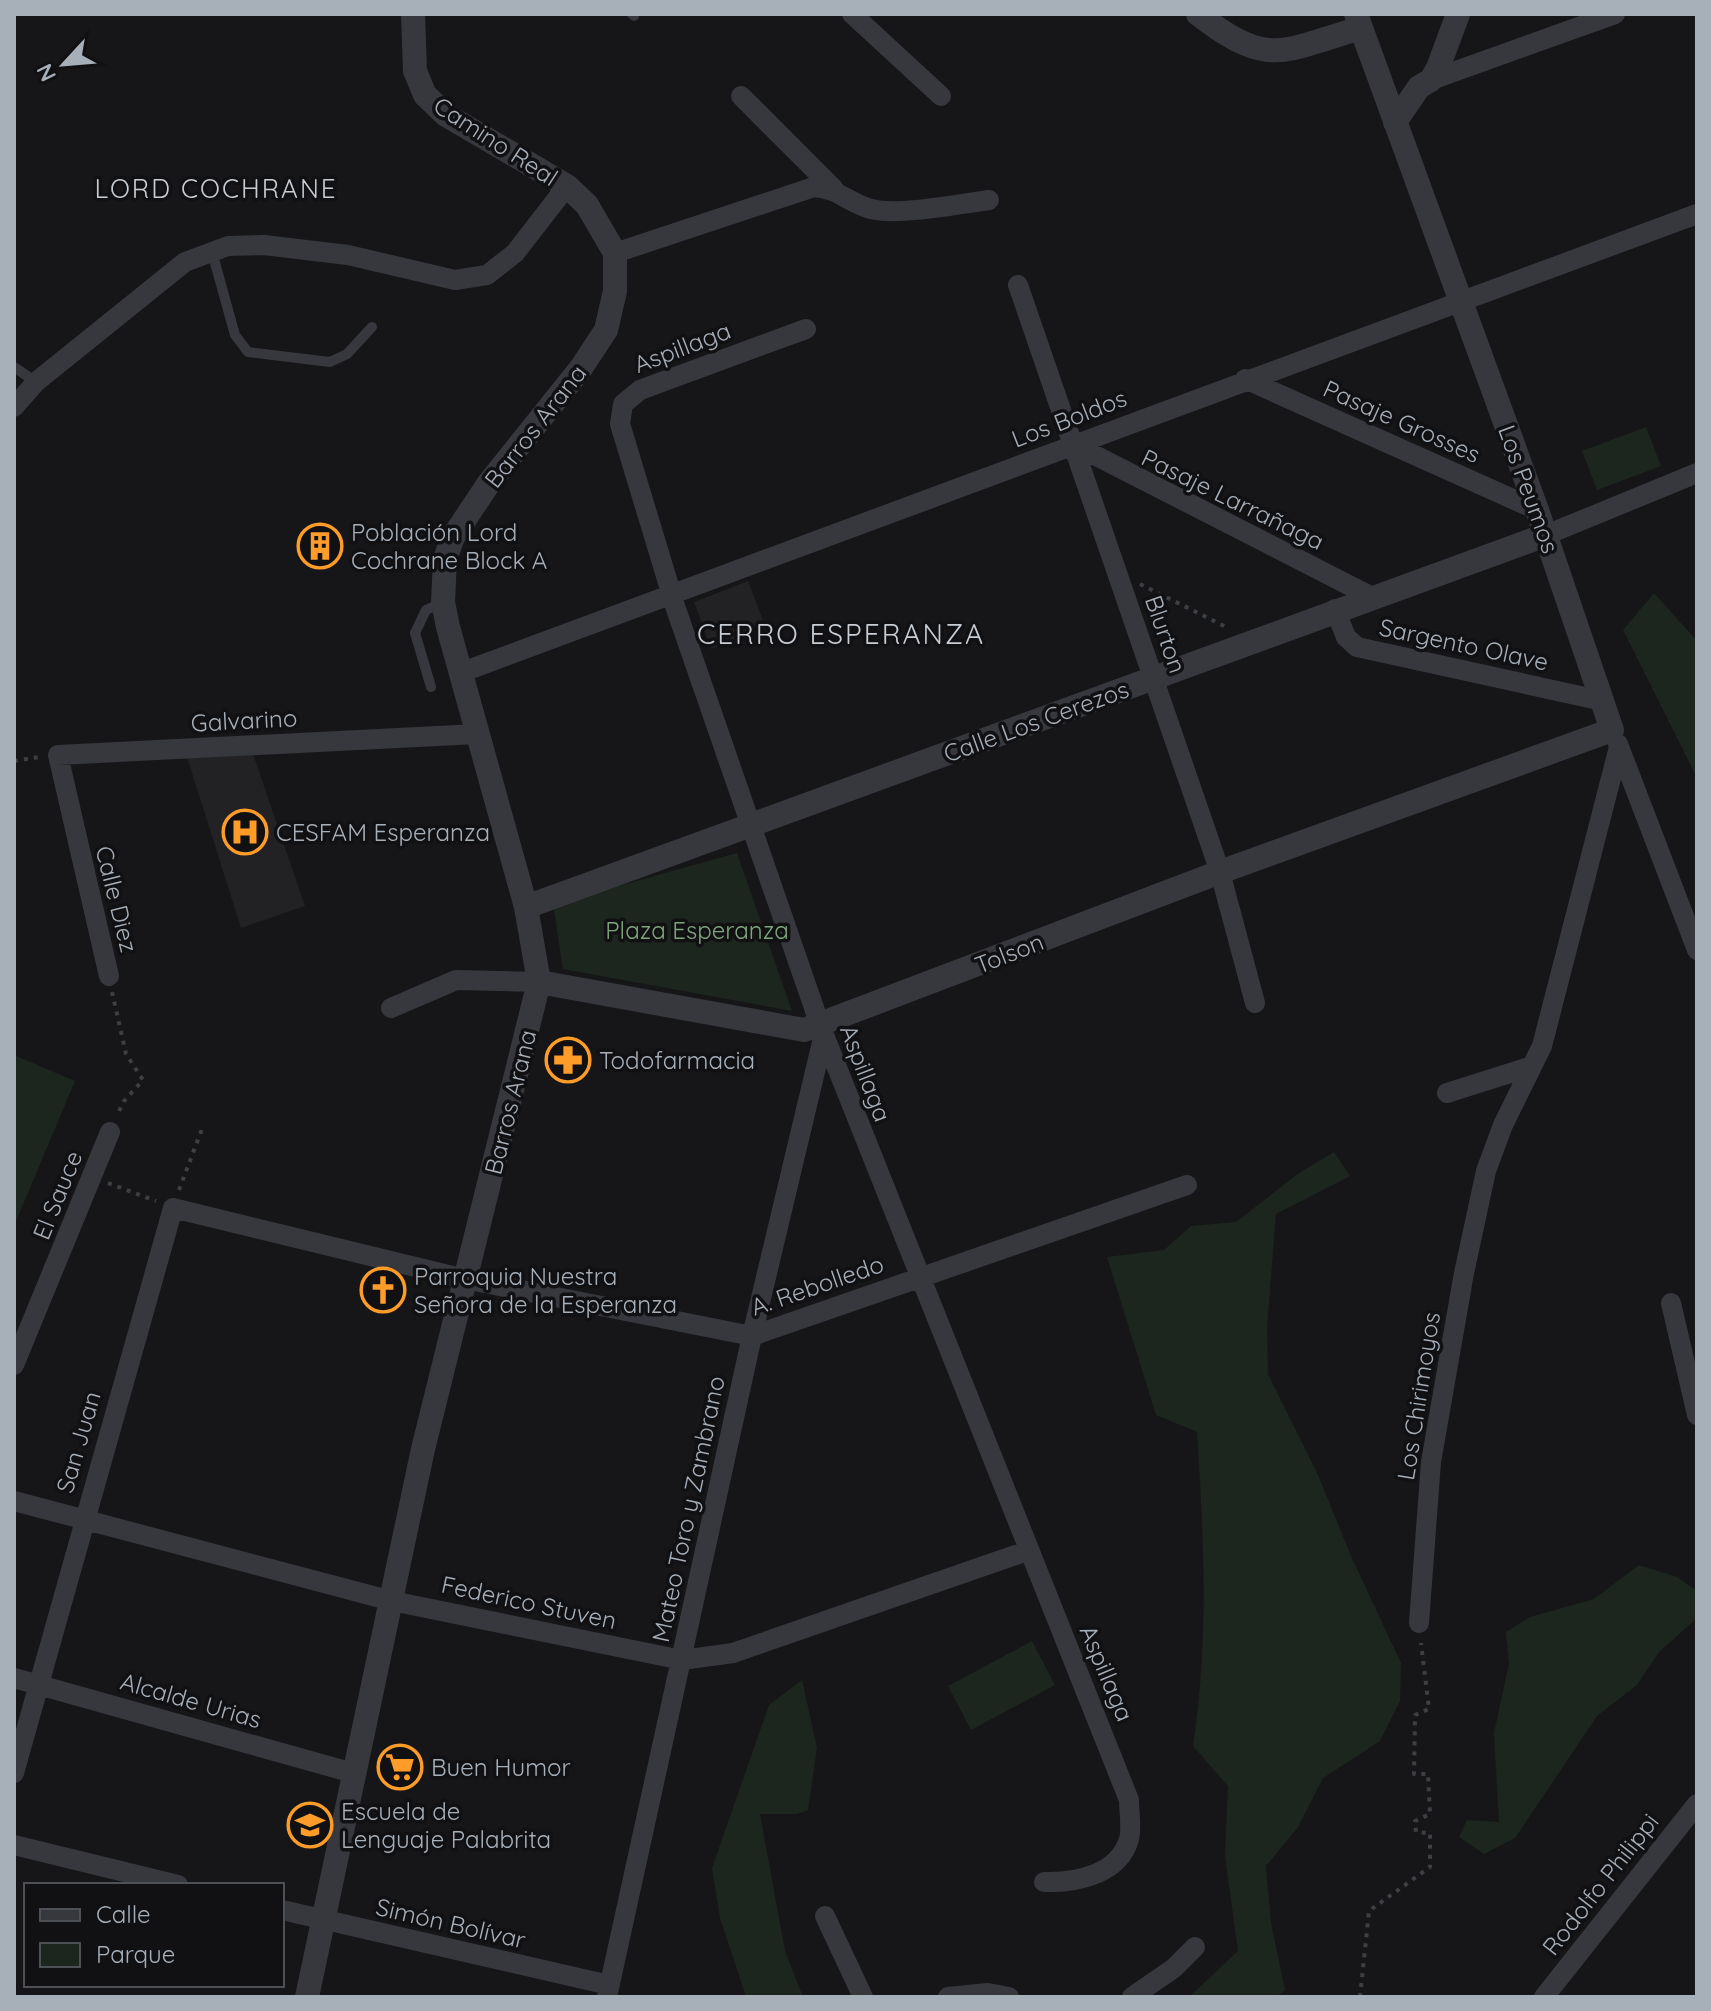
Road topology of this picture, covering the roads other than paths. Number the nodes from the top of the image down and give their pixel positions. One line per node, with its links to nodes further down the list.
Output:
1 (413, 14): 12 (street, Camino Real)
2 (852, 14): 10 (street)
3 (1198, 14): 6 (street)
4 (1458, 14): 7 (street)
5 (1615, 14): 7 (street)
6 (1358, 21): 8 (street, Los Peumos)
7 (1425, 83): 8 (street); 11 (street)
8 (1382, 86): 11 (street, Los Peumos)
9 (741, 96): 13 (street)
10 (941, 96)
11 (1395, 122): 19 (street, Los Peumos)
12 (567, 186): 16 (street); 17 (street, Camino Real)
13 (834, 189): 14 (street); 17 (street)
14 (989, 200)
15 (1697, 214): 19 (street, Los Boldos)
16 (212, 252): 20 (lane); 24 (street)
17 (615, 253): 32 (street, Barros Arana)
18 (1018, 285): 26 (street, Blurton)
19 (1460, 300): 23 (street, Los Boldos); 28 (street, Los Peumos)
20 (372, 327)
21 (806, 329): 30 (street, Aspillaga)
22 (14, 367): 24 (lane)
23 (1245, 379): 26 (street, Los Boldos); 28 (street, Pasaje Grosses)
24 (36, 382): 25 (street)
25 (14, 407)
26 (1073, 444): 30 (street, Los Boldos); 31 (street, Pasaje Larrañaga); 35 (street, Blurton)
27 (1697, 473): 29 (street)
28 (1537, 510): 29 (street, Los Peumos)
29 (1546, 535): 31 (street, Calle Los Cerezos); 37 (street, Los Peumos)
30 (672, 595): 34 (street, Los Boldos); 41 (street, Aspillaga)
31 (1372, 597): 33 (street, Calle Los Cerezos)
32 (443, 602): 34 (street, Barros Arana); 36 (lane)
33 (1335, 609): 35 (street, Calle Los Cerezos); 37 (street, Sargento Olave)
34 (460, 673): 38 (street, Barros Arana)
35 (1154, 678): 41 (street, Calle Los Cerezos); 42 (street, Blurton)
36 (431, 687)
37 (1603, 701): 39 (street, Los Peumos)
38 (477, 734): 40 (street, Galvarino); 43 (street, Barros Arana)
39 (1616, 738): 42 (street, Tolson); 44 (street, Los Peumos); 50 (street, Los Chirimoyos)
40 (58, 755): 45 (street, Calle Diez)
41 (750, 825): 43 (street, Calle Los Cerezos); 49 (street, Aspillaga)
42 (1220, 872): 47 (street, Blurton); 49 (street, Tolson)
43 (526, 907): 46 (street, Barros Arana)
44 (1697, 950)
45 (109, 976)
46 (539, 982): 48 (street, Tolson); 49 (street, Tolson); 56 (street, Barros Arana)
47 (1255, 1003)
48 (391, 1008)
49 (822, 1029): 55 (street, Aspillaga); 58 (street, Mateo Toro y Zambrano)
50 (1532, 1066): 51 (street); 65 (street, Los Chirimoyos)
51 (1447, 1093)
52 (110, 1132): 59 (street, El Sauce)
53 (1187, 1185): 55 (street, A. Rebolledo)
54 (173, 1208): 56 (street, A. Rebolledo); 62 (street, San Juan)
55 (919, 1278): 58 (street, A. Rebolledo); 63 (street, Aspillaga)
56 (465, 1279): 58 (street, A. Rebolledo); 64 (street, Barros Arana)
57 (1671, 1303): 60 (street)
58 (752, 1336): 66 (street, Mateo Toro y Zambrano)
59 (14, 1365)
60 (1697, 1415)
61 (14, 1501): 62 (street, Federico Stuven)
62 (83, 1520): 64 (street, Federico Stuven); 68 (street, San Juan)
63 (1027, 1551): 66 (street, Federico Stuven); 73 (street, Aspillaga)
64 (392, 1601): 66 (street, Federico Stuven); 70 (street, Barros Arana)
65 (1419, 1623)
66 (682, 1660): 79 (street, Mateo Toro y Zambrano)
67 (14, 1678): 68 (street, Alcalde Urias)
68 (40, 1684): 69 (street, San Juan); 70 (street, Alcalde Urias)
69 (14, 1773)
70 (353, 1773): 77 (street, Barros Arana)
71 (1697, 1804): 85 (street, Rodolfo Philippi)
72 (14, 1845): 74 (street)
73 (1044, 1882)
74 (170, 1883)
75 (284, 1911): 77 (street, Simón Bolívar)
76 (825, 1916): 81 (street)
77 (325, 1921): 79 (street, Simón Bolívar); 80 (street, Barros Arana)
78 (1195, 1947): 84 (street)
79 (608, 1991)
80 (307, 1997)
81 (863, 1997)
82 (948, 1997): 83 (street)
83 (1009, 1997)
84 (1132, 1997)
85 (1544, 1997)

